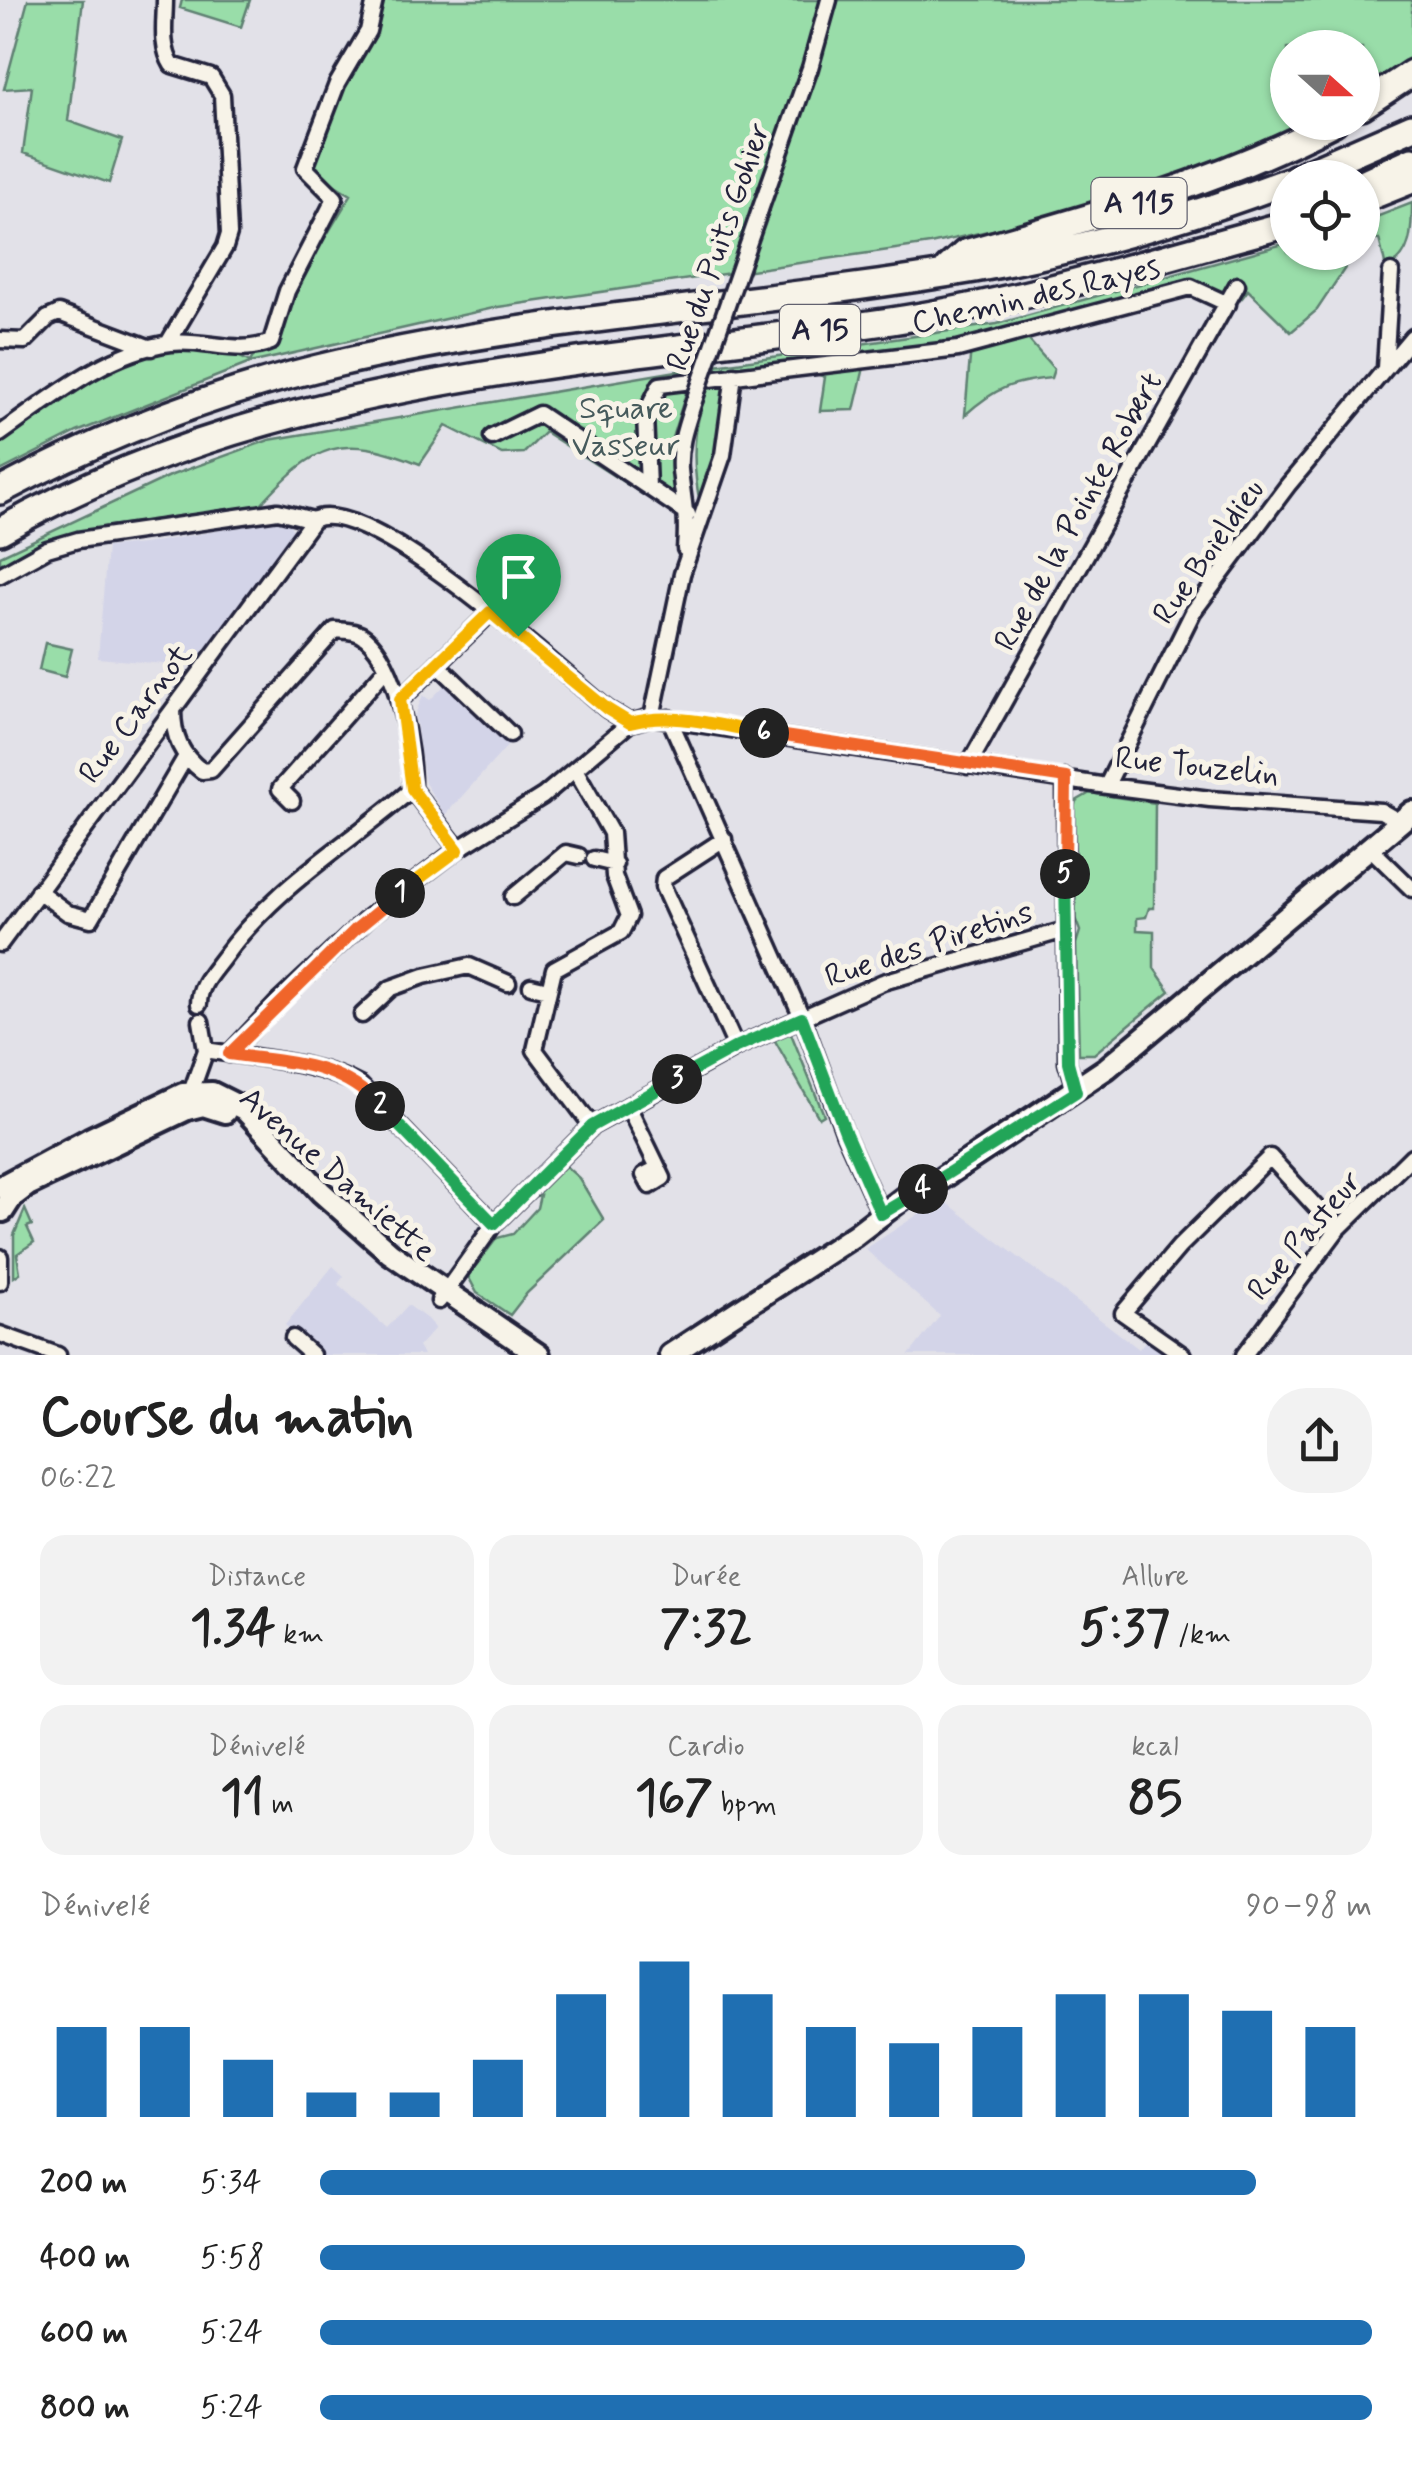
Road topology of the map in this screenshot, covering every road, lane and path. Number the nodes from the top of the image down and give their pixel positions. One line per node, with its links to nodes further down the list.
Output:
1 (166, 0): 23 (street)
2 (375, 0): 23 (street)
3 (830, 0): 31 (street, Rue du Puits Gohier, bridge)
4 (1412, 73): 5 (highway)
5 (1380, 94)
6 (1412, 127): 8 (highway)
7 (1299, 140): 18 (highway, A 115)
8 (1337, 160)
9 (1412, 160): 10 (highway)
10 (1380, 175)
11 (1412, 180): 13 (highway)
12 (1270, 187): 18 (highway, A 15)
13 (1380, 193)
14 (1270, 220): 16 (highway, A 15)
15 (1270, 229): 16 (highway, A 115)
16 (1190, 250): 33 (highway, A 15)
17 (1391, 272): 25 (street)
18 (942, 273): 30 (highway, A 15)
19 (1237, 285): 20 (street, Rue de la Pointe Robert)
20 (1228, 304): 26 (street, Chemin des Rayes); 46 (street, Rue de la Pointe Robert)
21 (1412, 336): 25 (street, Rue Boieldieu)
22 (0, 340): 24 (street)
23 (168, 343): 24 (street)
24 (151, 348): 27 (street)
25 (1385, 368): 49 (street, Rue Boieldieu)
26 (734, 375): 29 (street, Chemin des Rayes); 34 (street, Rue du Puits Gohier)
27 (0, 434)
28 (492, 437): 29 (street)
29 (648, 486): 31 (street)
30 (0, 491)
31 (688, 514): 34 (street, Rue du Puits Gohier)
32 (313, 520): 35 (street); 36 (street); 40 (street, Rue Carnot)
33 (0, 531)
34 (682, 574): 41 (street, Rue du Puits Gohier)
35 (0, 575)
36 (490, 612): 37 (street); 43 (street)
37 (436, 664): 39 (street); 44 (street)
38 (386, 668): 39 (street); 45 (street); 51 (street)
39 (400, 699): 50 (street)
40 (173, 710): 45 (street); 58 (street, Rue Carnot)
41 (652, 717): 42 (street, Rue Touzelin); 43 (street, Rue Touzelin)
42 (669, 718): 46 (street, Rue Touzelin); 53 (street)
43 (630, 723): 47 (street)
44 (510, 734)
45 (185, 758): 58 (street)
46 (968, 766): 48 (street, Rue Touzelin)
47 (576, 771): 55 (street); 56 (street)
48 (1066, 778): 49 (street, Rue Touzelin); 60 (street)
49 (1107, 786): 52 (street, Rue Touzelin)
50 (412, 789): 55 (street); 65 (street)
51 (292, 800)
52 (1406, 817): 54 (main road)
53 (724, 839): 67 (street); 69 (street)
54 (1370, 848): 57 (street); 73 (main road)
55 (458, 850): 71 (street)
56 (615, 864): 59 (street); 64 (street)
57 (1412, 889)
58 (38, 891): 61 (street, Rue Carnot)
59 (513, 897)
60 (1065, 930): 67 (street, Rue des Piretins); 73 (street)
61 (1, 942)
62 (508, 982): 66 (street)
63 (531, 986): 64 (street)
64 (548, 990): 75 (street)
65 (199, 1004)
66 (362, 1015)
67 (802, 1018): 69 (street, Rue des Piretins); 81 (street)
68 (201, 1021): 70 (street)
69 (736, 1047): 74 (street, Rue des Piretins)
70 (206, 1050): 71 (street); 72 (street)
71 (229, 1054): 82 (street)
72 (191, 1092): 79 (main road, Avenue Damiette); 87 (main road, Avenue Damiette)
73 (1076, 1092): 78 (main road)
74 (628, 1106): 75 (street, Rue des Piretins); 77 (street)
75 (592, 1126): 82 (street, Rue des Piretins)
76 (1412, 1156): 83 (street, Rue Pasteur)
77 (658, 1168)
78 (932, 1185): 81 (main road); 84 (main road)
79 (0, 1187)
80 (1, 1214): 87 (main road, Avenue Damiette)
81 (881, 1214): 84 (main road)
82 (494, 1224): 87 (street, Rue des Piretins)
83 (1337, 1230): 97 (street); 98 (street, Rue Pasteur)
84 (855, 1234): 88 (main road)
85 (0, 1257): 86 (street)
86 (0, 1282)
87 (442, 1297): 93 (main road, Avenue Damiette); 94 (main road, Avenue Damiette)
88 (709, 1331): 95 (main road); 96 (main road)
89 (0, 1334): 91 (street)
90 (292, 1338): 92 (street)
91 (58, 1355)
92 (312, 1355)
93 (521, 1355)
94 (539, 1355)
95 (670, 1355)
96 (680, 1355)
97 (1183, 1355)
98 (1244, 1355)

